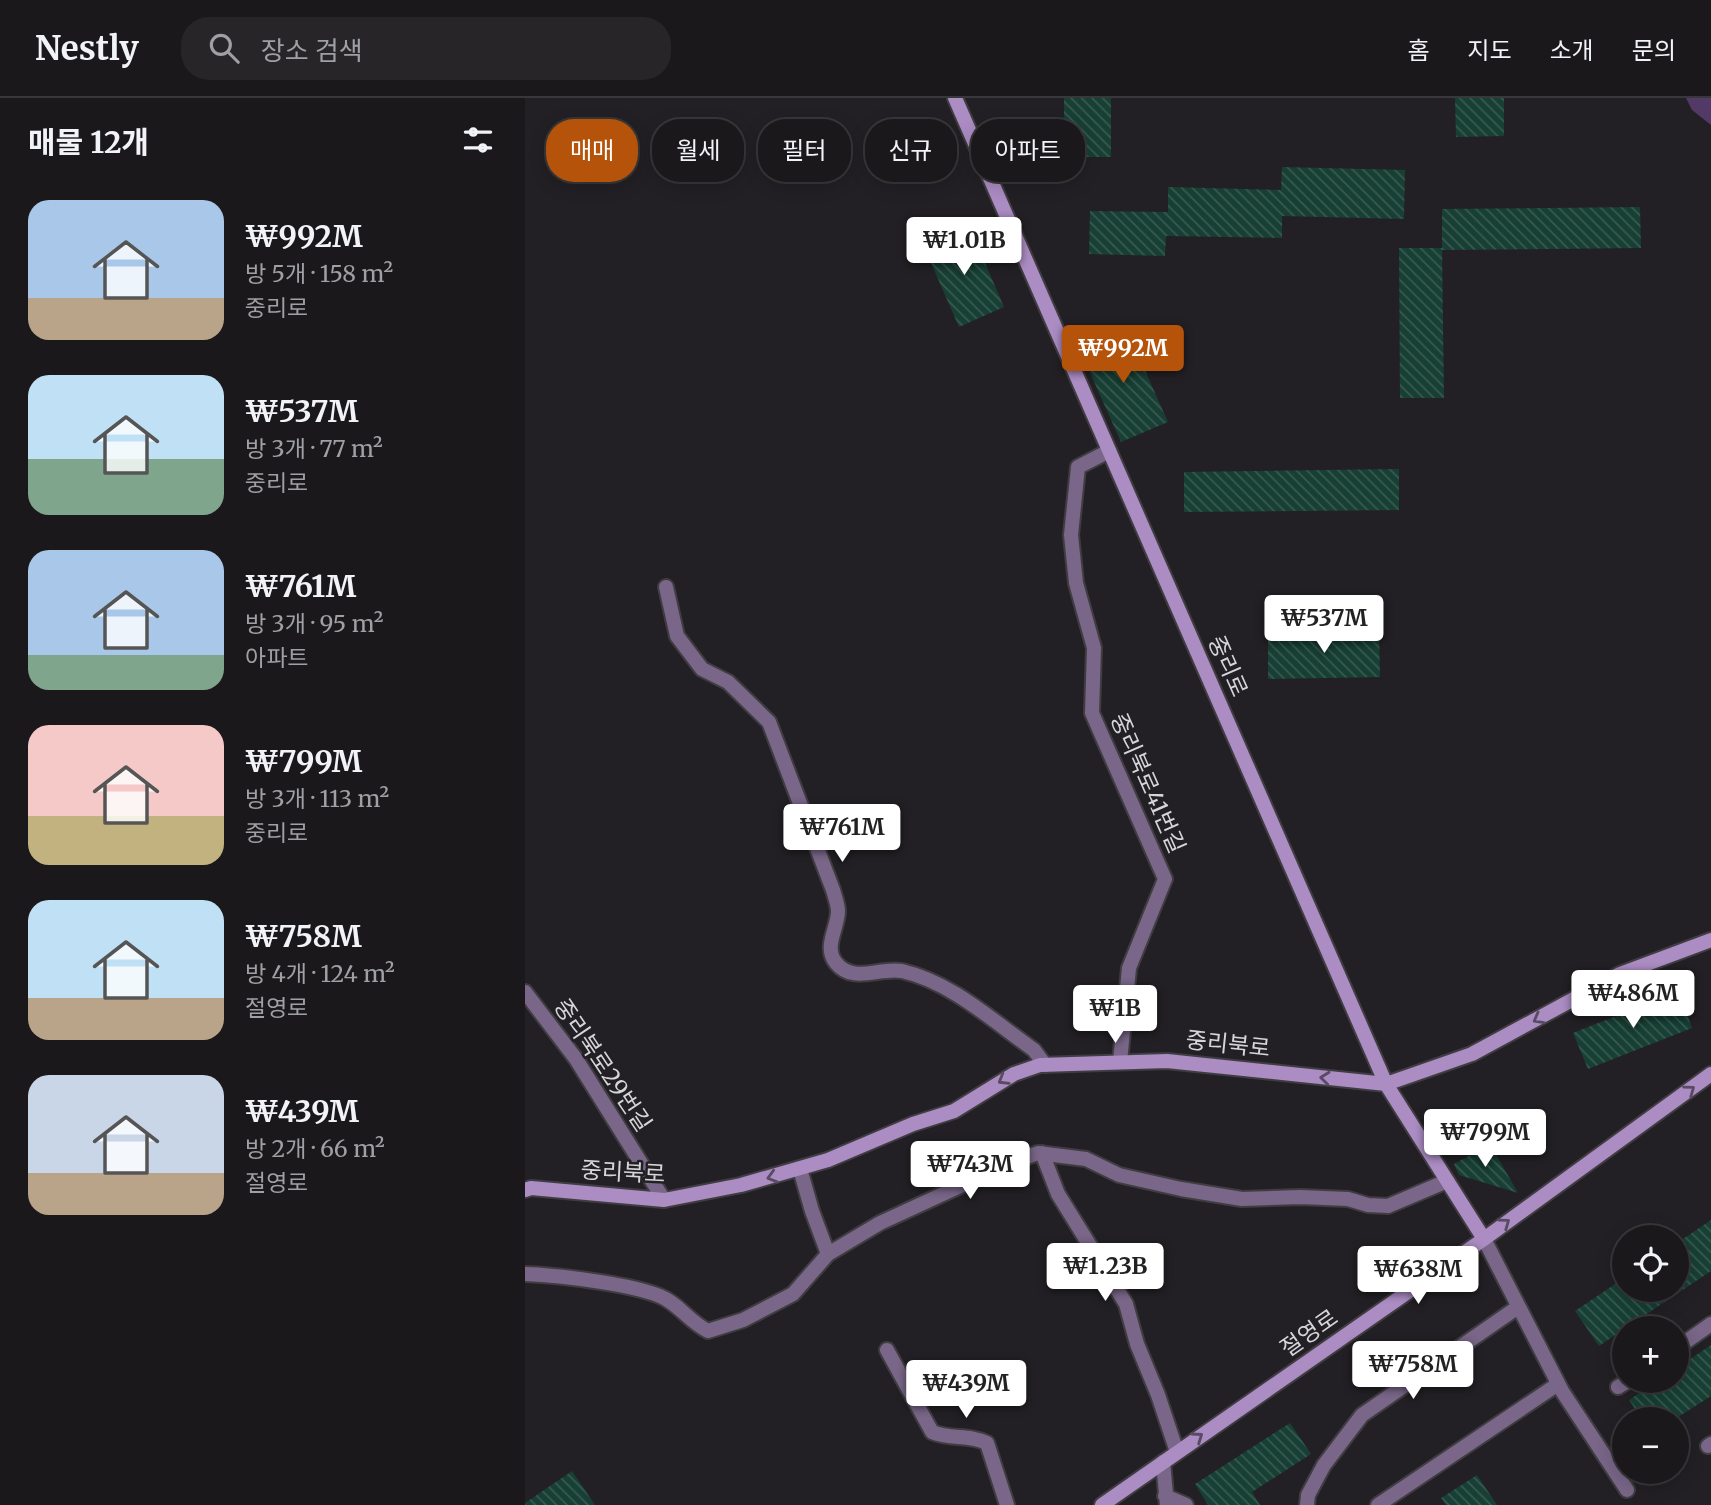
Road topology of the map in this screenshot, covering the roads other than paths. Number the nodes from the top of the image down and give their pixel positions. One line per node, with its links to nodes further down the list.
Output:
1 (955, 98): 2 (main road, 중리로)
2 (1109, 451): 6 (street, 중리북로41번길); 9 (main road, 중리로)
3 (666, 587): 7 (street)
4 (1711, 940): 9 (main road, 중리북로, one-way to 9)
5 (525, 992): 14 (street, 중리북로29번길)
6 (1120, 1062): 7 (main road, 중리북로); 9 (main road, 중리북로, one-way to 6)
7 (1045, 1065): 11 (main road, 중리북로, one-way to 11)
8 (1711, 1074): 15 (main road, 절영로, one-way to 8)
9 (1386, 1084): 12 (main road, 중리로)
10 (1042, 1153): 12 (street); 16 (street); 23 (street)
11 (800, 1169): 14 (main road, 중리북로, one-way to 14); 16 (street)
12 (1447, 1181): 15 (main road, 중리로)
13 (525, 1190): 14 (main road, 중리북로)
14 (664, 1200)
15 (1484, 1239): 18 (street); 23 (main road, 절영로, one-way to 15)
16 (828, 1254): 17 (street)
17 (525, 1275)
18 (1518, 1307): 22 (street); 30 (street)
19 (1711, 1325): 20 (street)
20 (1689, 1340)
21 (887, 1350): 27 (street)
22 (1558, 1384): 25 (street); 31 (street)
23 (1177, 1452): 24 (main road, 절영로)
24 (1163, 1462): 26 (street); 28 (main road, 절영로)
25 (1627, 1490)
26 (1166, 1501): 29 (street)
27 (1007, 1505)
28 (1102, 1505)
29 (1186, 1505)
30 (1307, 1505)
31 (1377, 1505)

